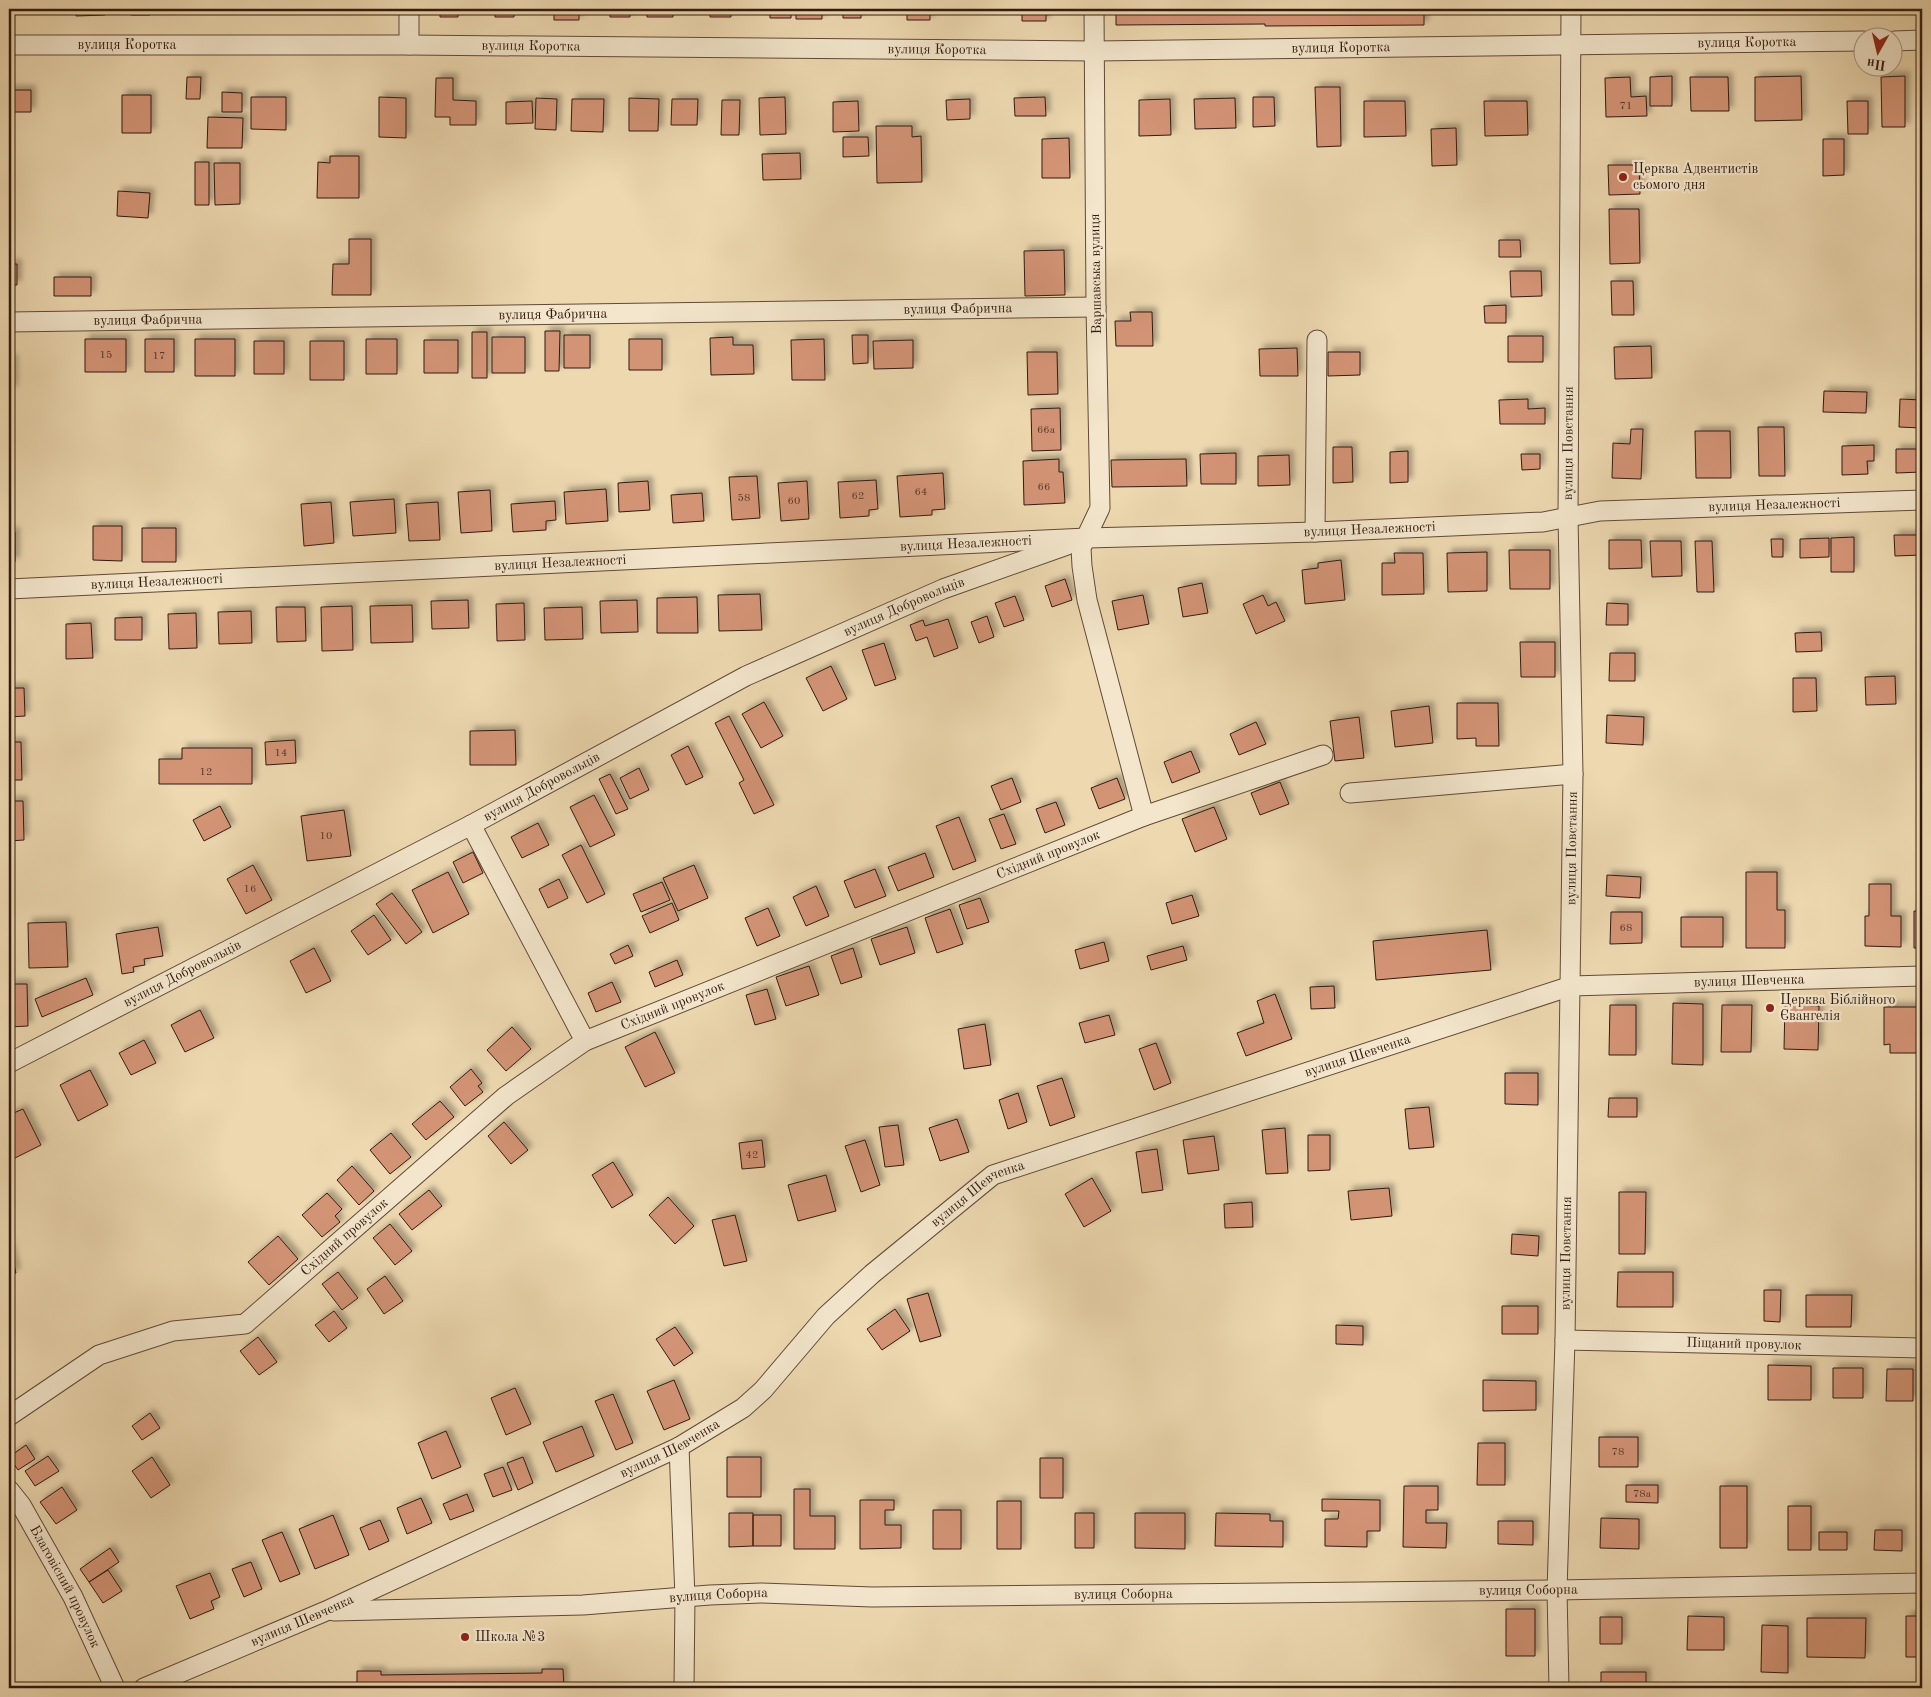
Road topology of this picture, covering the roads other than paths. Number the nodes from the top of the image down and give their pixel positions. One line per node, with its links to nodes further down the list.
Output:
1 (409, 9): 9 (street)
2 (1094, 9): 10 (street, Варшавська вулиця)
3 (1570, 9): 7 (street, вулиця Повстання)
4 (1922, 40): 6 (street)
5 (1854, 41): 7 (street, вулиця Коротка)
6 (1904, 41)
7 (1571, 44): 10 (street, вулиця Коротка); 15 (street, вулиця Повстання)
8 (9, 45): 9 (street, вулиця Коротка)
9 (409, 45): 10 (street, вулиця Коротка)
10 (1094, 51): 11 (street, Варшавська вулиця)
11 (1096, 307): 12 (street, вулиця Фабрична); 17 (street, Варшавська вулиця)
12 (9, 322)
13 (1317, 340): 16 (street)
14 (1922, 500): 15 (street, вулиця Незалежності)
15 (1568, 517): 16 (street, вулиця Незалежності); 20 (street, вулиця Повстання)
16 (1315, 532): 17 (street, вулиця Незалежності)
17 (1087, 538): 18 (street, вулиця Незалежності); 22 (street); 23 (street, вулиця Добровольців)
18 (9, 589)
19 (1323, 755): 22 (street, Східний провулок)
20 (1573, 774): 21 (street); 25 (street, вулиця Повстання)
21 (1350, 793)
22 (1144, 816): 26 (street, Східний провулок)
23 (471, 825): 26 (street); 27 (street, вулиця Добровольців)
24 (1922, 976): 25 (street, вулиця Шевченка)
25 (1571, 986): 28 (street, вулиця Повстання); 31 (street, вулиця Шевченка)
26 (584, 1041): 30 (street, Східний провулок)
27 (9, 1063)
28 (1565, 1340): 29 (street, Піщаний провулок); 34 (street, вулиця Повстання)
29 (1922, 1348)
30 (9, 1416)
31 (679, 1447): 35 (street); 36 (street, вулиця Шевченка)
32 (9, 1490): 37 (street, Благовісний провулок)
33 (1922, 1583): 34 (street, вулиця Соборна)
34 (1557, 1590): 35 (street, вулиця Соборна); 40 (street, вулиця Повстання)
35 (685, 1597): 36 (street, вулиця Соборна); 39 (street)
36 (326, 1611): 38 (street, вулиця Шевченка)
37 (115, 1688)
38 (144, 1688)
39 (684, 1688)
40 (1559, 1688)

